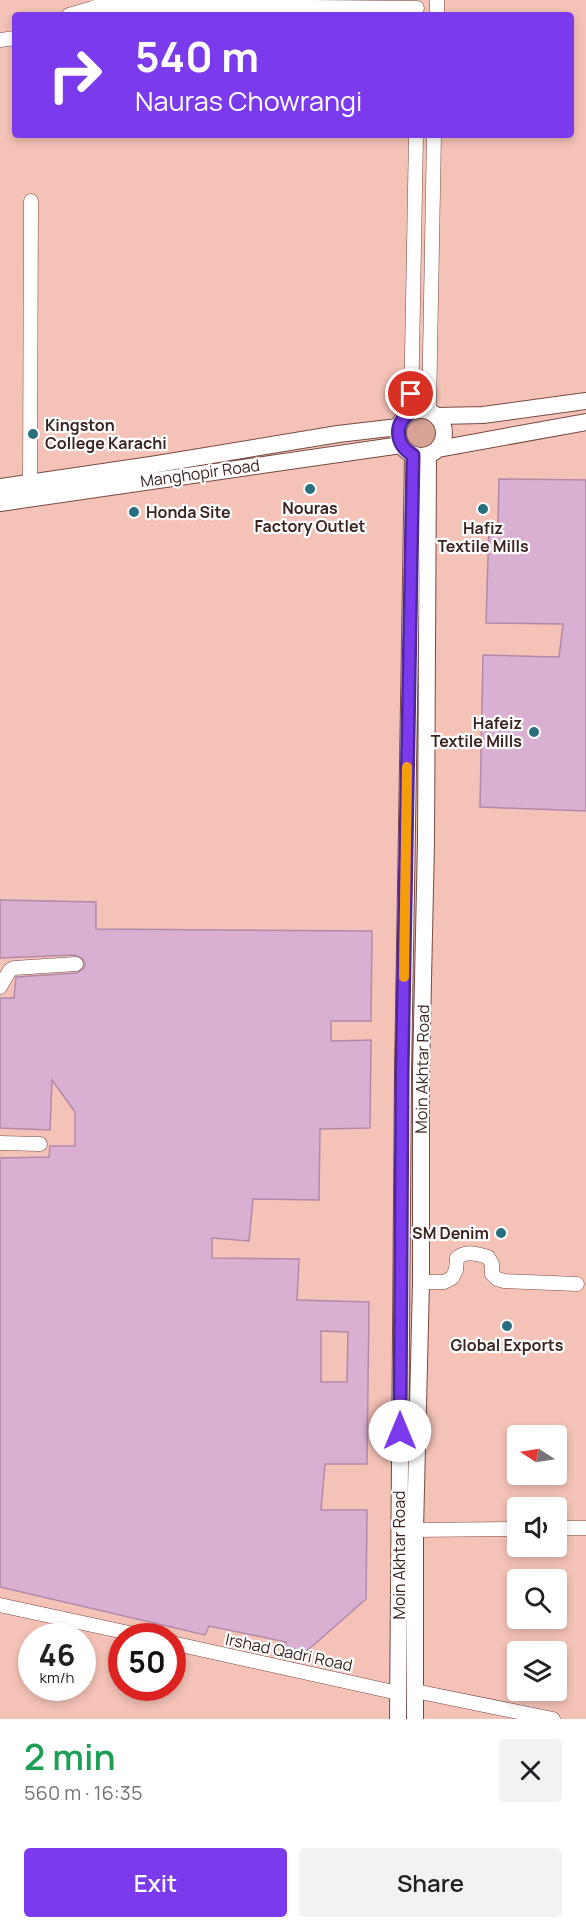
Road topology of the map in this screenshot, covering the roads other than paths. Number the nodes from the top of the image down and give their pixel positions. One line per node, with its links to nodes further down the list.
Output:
1 (102, 2): 2 (street); 3 (street)
2 (417, 8)
3 (74, 12)
4 (416, 138): 8 (street)
5 (434, 138): 9 (street)
6 (31, 201): 15 (street)
7 (586, 401): 10 (main road)
8 (411, 412): 9 (main road); 12 (main road)
9 (433, 413): 10 (main road); 14 (main road)
10 (483, 415): 13 (main road)
11 (586, 422): 13 (main road, Manghopir Road)
12 (398, 427): 14 (main road); 15 (main road)
13 (484, 441): 14 (main road, Manghopir Road)
14 (420, 451): 17 (main road, Manghopir Road); 18 (main road, Moin Akhtar Road); 19 (main road, Moin Akhtar Road)
15 (30, 483): 16 (main road)
16 (0, 487)
17 (0, 502)
18 (406, 842): 19 (main road); 33 (main road, Moin Akhtar Road)
19 (426, 842): 24 (main road, Moin Akhtar Road)
20 (76, 964): 21 (street)
21 (0, 987)
22 (0, 1143): 23 (street)
23 (40, 1144)
24 (421, 1282): 25 (street); 29 (main road, Moin Akhtar Road)
25 (577, 1284)
26 (567, 1528): 27 (street)
27 (586, 1528)
28 (507, 1529): 29 (street)
29 (415, 1530): 33 (main road, Moin Akhtar Road)
30 (0, 1605): 31 (street)
31 (108, 1628)
32 (186, 1646): 33 (street, Irshad Qadri Road)
33 (407, 1692): 34 (main road, Moin Akhtar Road); 35 (main road, Moin Akhtar Road); 36 (street, Irshad Qadri Road)
34 (398, 1719)
35 (415, 1719)
36 (553, 1719)

